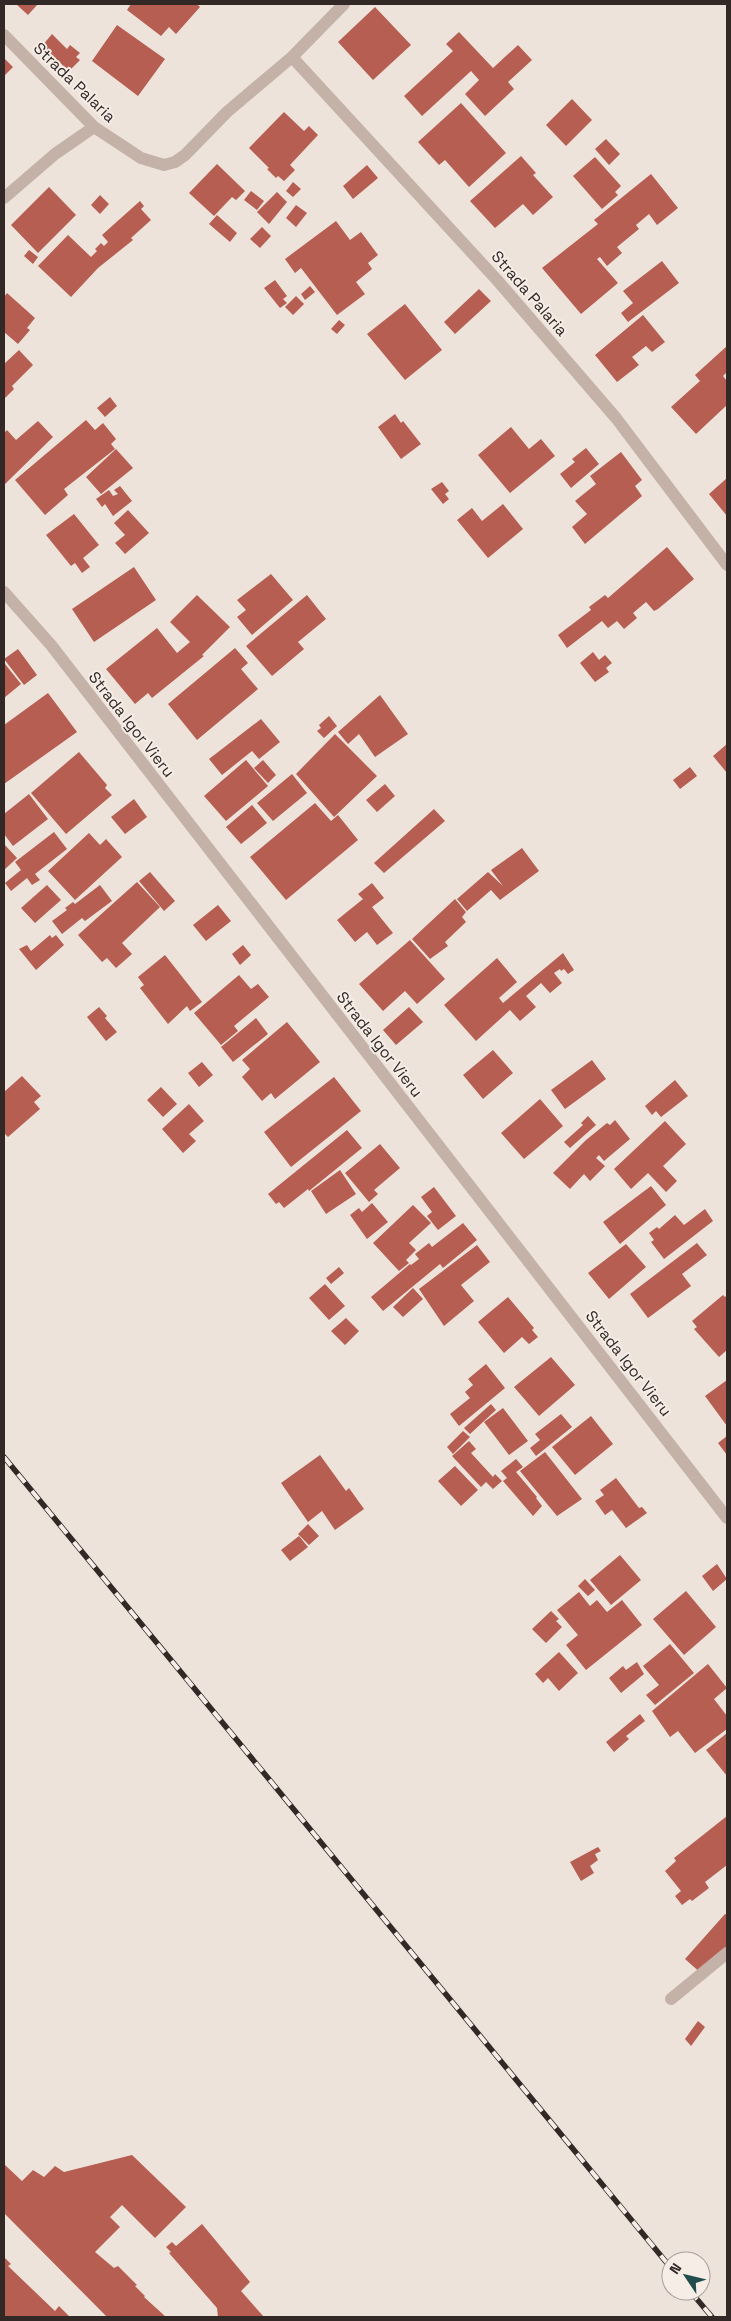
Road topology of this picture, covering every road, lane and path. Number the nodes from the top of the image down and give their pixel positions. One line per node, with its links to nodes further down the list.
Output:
1 (344, 4): 3 (street, Strada Palaria)
2 (4, 35): 4 (street, Strada Palaria)
3 (292, 56): 4 (street, Strada Palaria); 6 (street, Strada Palaria)
4 (94, 127): 5 (street)
5 (4, 198)
6 (727, 565)
7 (4, 592): 8 (street, Strada Igor Vieru)
8 (727, 1518)
9 (727, 1953): 10 (street)
10 (672, 1999)

